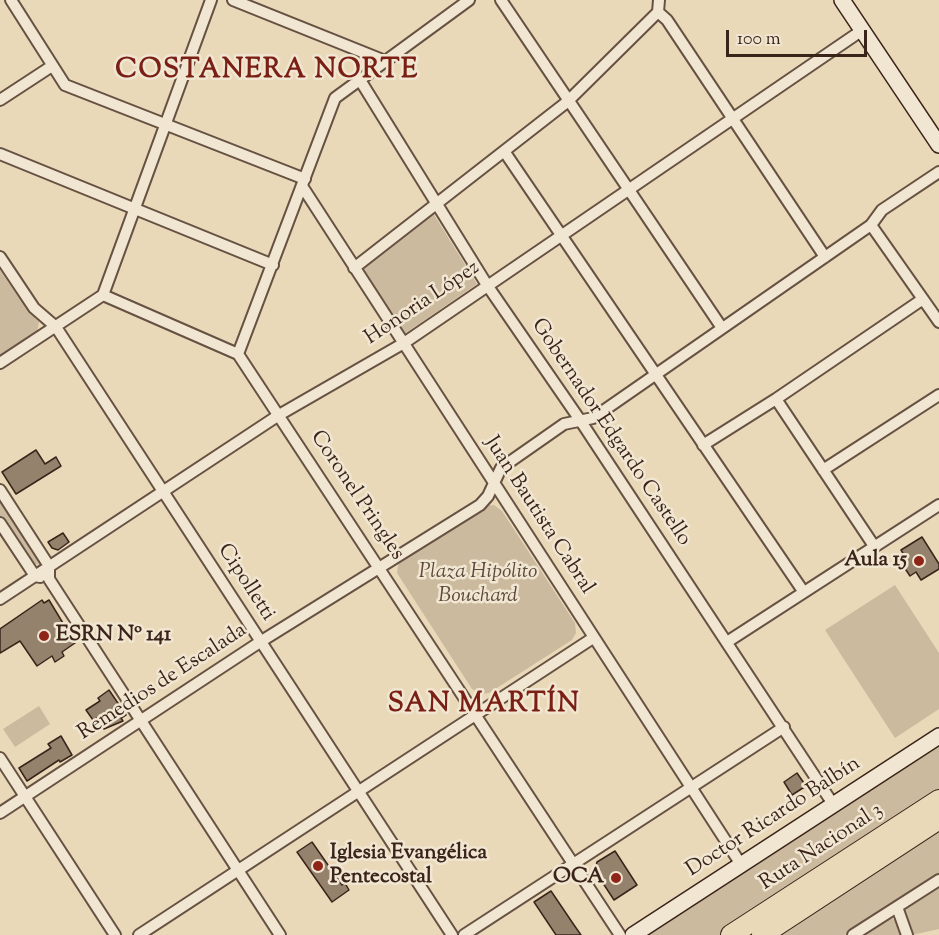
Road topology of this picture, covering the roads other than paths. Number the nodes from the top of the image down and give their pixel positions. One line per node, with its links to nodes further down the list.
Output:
1 (11, 0): 11 (street)
2 (211, 0): 16 (street)
3 (233, 0): 10 (street)
4 (469, 0): 10 (street)
5 (501, 0): 14 (street)
6 (659, 0): 8 (street)
7 (841, 1): 9 (street)
8 (658, 12): 14 (street); 15 (street)
9 (861, 31): 15 (street, Honoria López); 17 (street)
10 (385, 61): 12 (street)
11 (52, 66): 13 (street); 16 (street)
12 (360, 80): 21 (street); 23 (street, Gobernador Edgardo Castello)
13 (0, 100)
14 (567, 102): 18 (street); 22 (street)
15 (732, 117): 22 (street, Honoria López); 28 (street)
16 (167, 125): 21 (street); 24 (street)
17 (939, 145)
18 (504, 151): 23 (street); 26 (street)
19 (0, 154): 24 (street)
20 (939, 172): 25 (street, Remedios de Escalada)
21 (303, 183): 29 (street); 30 (street, Juan Bautista Cabral)
22 (627, 190): 26 (street, Honoria López); 36 (street)
23 (435, 204): 30 (street); 31 (street, Gobernador Edgardo Castello)
24 (134, 210): 29 (street); 32 (street)
25 (871, 225): 28 (street, Remedios de Escalada); 33 (street)
26 (560, 235): 31 (street, Honoria López); 40 (street)
27 (0, 256): 35 (street, Cipolletti)
28 (825, 257): 36 (street, Remedios de Escalada)
29 (273, 265): 38 (street)
30 (354, 268): 37 (street, Juan Bautista Cabral)
31 (487, 285): 37 (street, Honoria López); 44 (street, Gobernador Edgardo Castello)
32 (103, 295): 35 (street); 38 (street)
33 (923, 298): 34 (street); 42 (street)
34 (939, 322)
35 (56, 327): 39 (street); 49 (street, Cipolletti)
36 (722, 328): 40 (street, Remedios de Escalada)
37 (404, 343): 43 (street, Honoria López); 47 (street, Juan Bautista Cabral)
38 (238, 354): 43 (street, Coronel Pringles)
39 (0, 363)
40 (657, 374): 44 (street, Remedios de Escalada); 45 (street)
41 (939, 395): 46 (street)
42 (776, 399): 45 (street); 46 (street)
43 (279, 415): 49 (street, Honoria López); 54 (street, Coronel Pringles)
44 (580, 420): 47 (street, Remedios de Escalada); 61 (street, Gobernador Edgardo Castello)
45 (703, 445): 57 (street)
46 (823, 470): 52 (street)
47 (494, 484): 54 (street, Remedios de Escalada); 59 (street, Juan Bautista Cabral)
48 (0, 490): 53 (street)
49 (162, 491): 53 (street, Honoria López); 60 (street, Cipolletti)
50 (939, 505): 52 (street)
51 (0, 523): 55 (street)
52 (874, 546): 57 (street)
53 (49, 566): 55 (street, Honoria López); 56 (street)
54 (381, 568): 60 (street, Remedios de Escalada); 62 (street, Coronel Pringles)
55 (35, 576): 56 (street); 58 (street, Honoria López)
56 (49, 579): 63 (street)
57 (803, 591): 61 (street)
58 (0, 599)
59 (593, 638): 62 (street); 67 (street, Juan Bautista Cabral)
60 (260, 642): 63 (street, Remedios de Escalada); 68 (street, Cipolletti)
61 (727, 642): 64 (street, Gobernador Edgardo Castello)
62 (478, 714): 68 (street); 74 (street, Coronel Pringles)
63 (141, 721): 69 (street, Remedios de Escalada); 76 (street)
64 (784, 727): 67 (street); 71 (street, Gobernador Edgardo Castello)
65 (939, 736): 71 (street, Doctor Ricardo Balbín)
66 (0, 758): 69 (street)
67 (691, 788): 74 (street); 75 (street, Juan Bautista Cabral)
68 (357, 793): 76 (street); 82 (street, Cipolletti)
69 (25, 797): 72 (street, Remedios de Escalada); 79 (street)
70 (939, 801): 86 (highway, Ruta Nacional 3)
71 (833, 804): 75 (street, Doctor Ricardo Balbín)
72 (0, 813)
73 (939, 819): 87 (highway, Ruta Nacional 3)
74 (574, 864): 83 (street); 84 (street, Coronel Pringles)
75 (742, 866): 85 (street, Doctor Ricardo Balbín)
76 (238, 870): 80 (street); 81 (street)
77 (939, 880): 78 (street)
78 (897, 907): 88 (street); 89 (street)
79 (115, 935)
80 (139, 935)
81 (280, 935)
82 (452, 935)
83 (464, 935)
84 (620, 935)
85 (633, 935)
86 (731, 935)
87 (762, 935)
88 (853, 935)
89 (907, 935)

